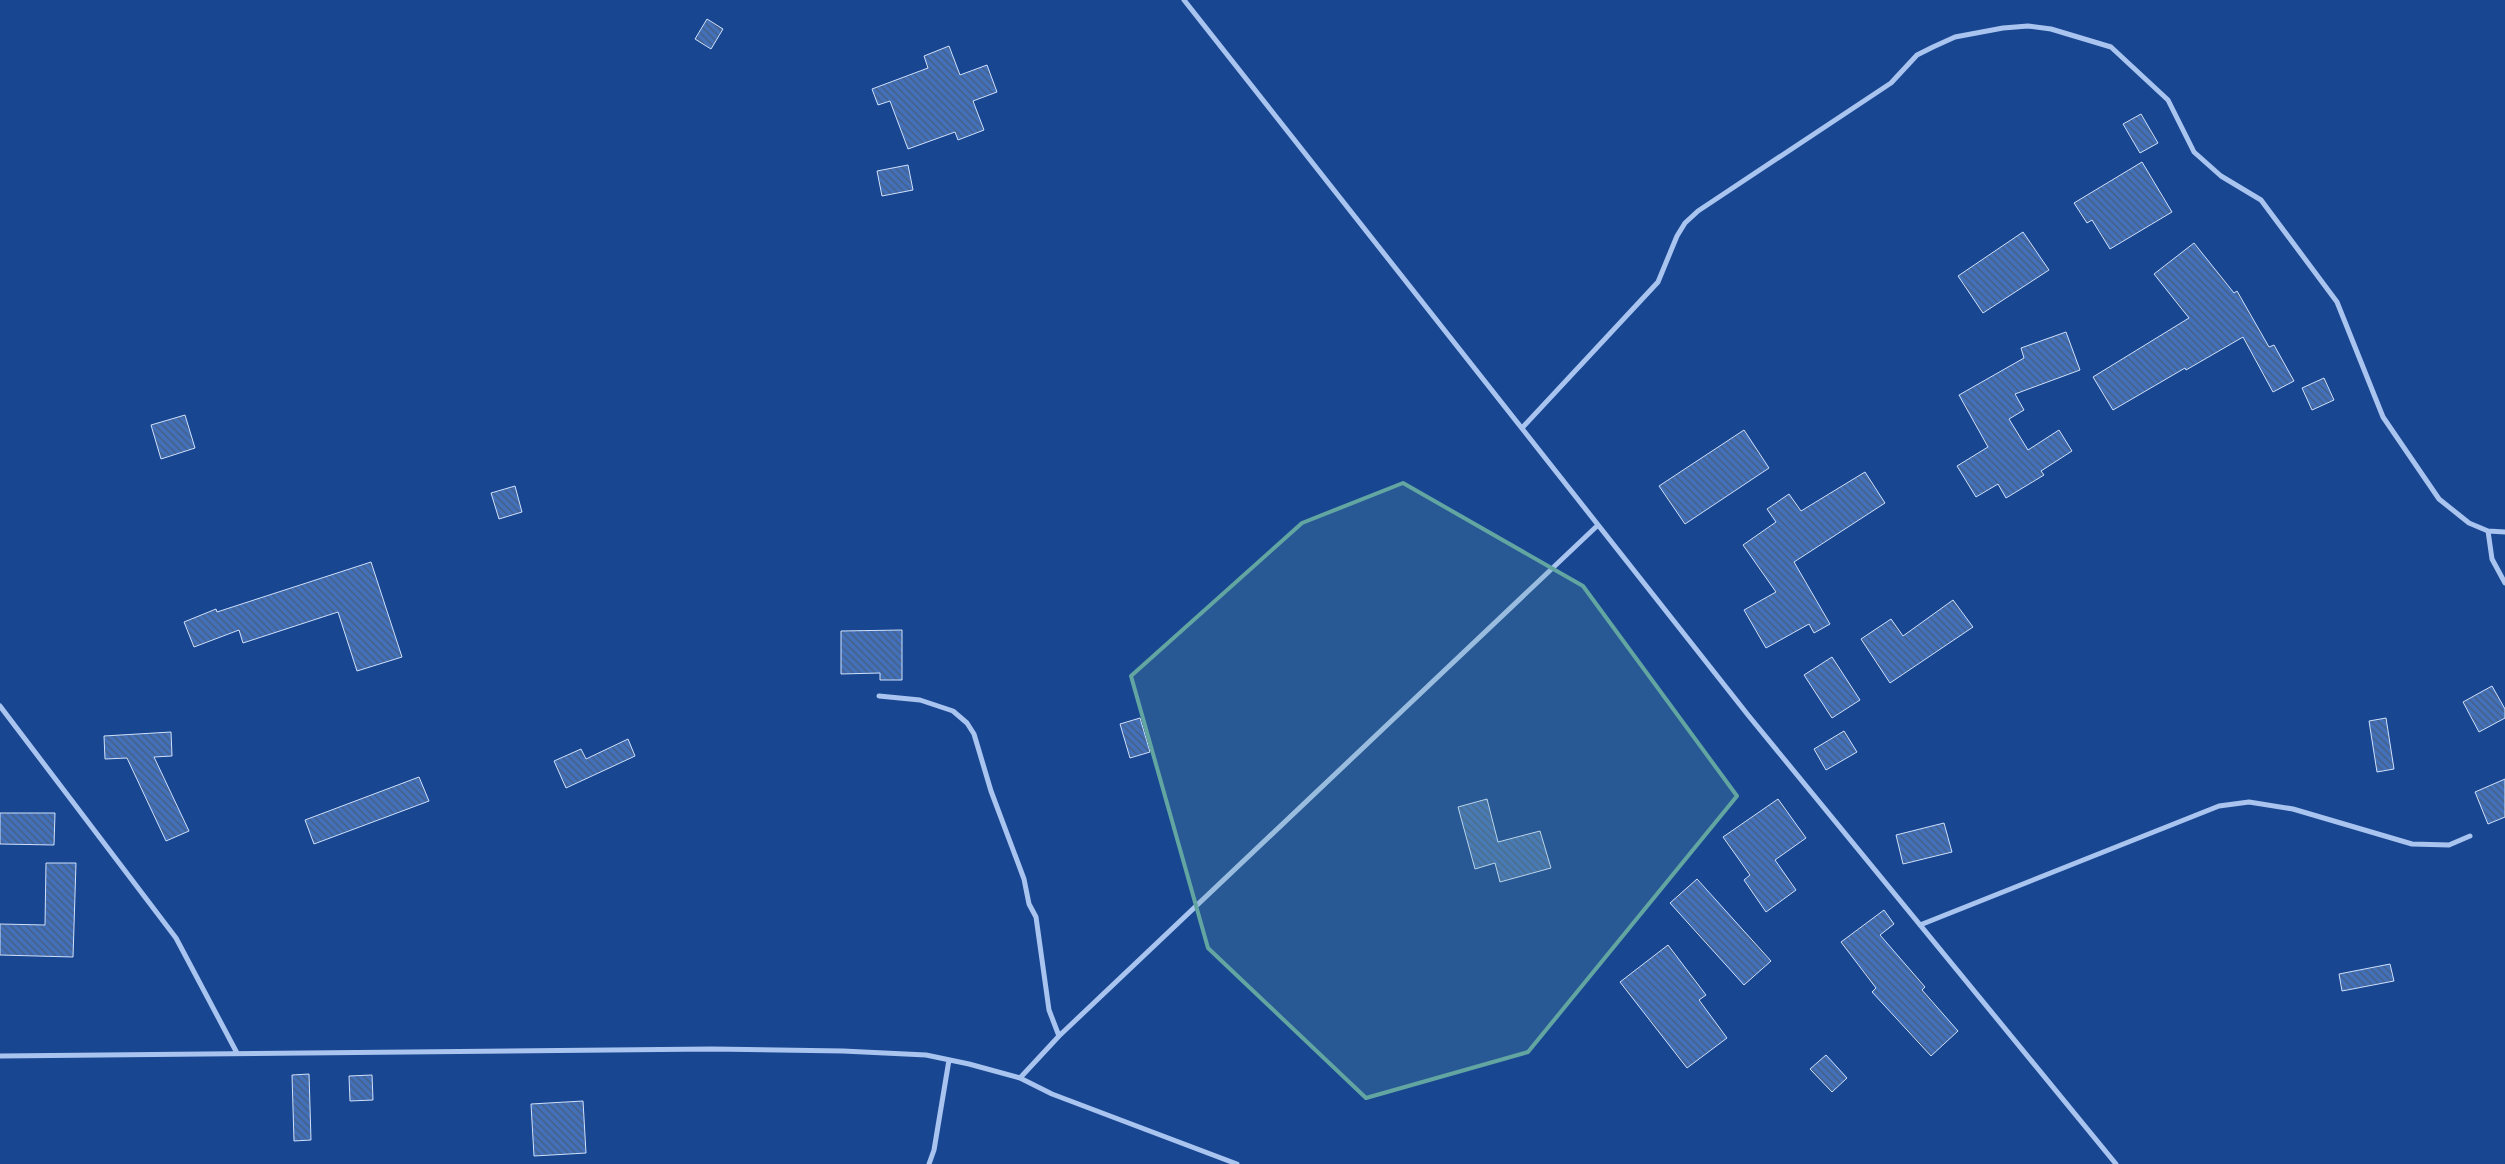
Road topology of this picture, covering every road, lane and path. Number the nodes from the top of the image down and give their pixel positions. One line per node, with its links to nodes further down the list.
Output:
1 (1184, 0): 2 (street)
2 (1522, 428): 3 (street); 4 (street)
3 (1598, 525): 10 (street); 11 (street)
4 (2488, 531): 5 (street); 6 (street)
5 (2505, 532)
6 (2505, 583)
7 (880, 696): 11 (street)
8 (0, 706): 12 (street)
9 (2470, 836): 10 (street)
10 (1920, 925): 18 (street)
11 (1058, 1036): 15 (street)
12 (237, 1053): 13 (street); 14 (street)
13 (0, 1056)
14 (950, 1060): 15 (street); 16 (street)
15 (1020, 1078): 17 (street)
16 (929, 1164)
17 (1238, 1164)
18 (2116, 1164)

